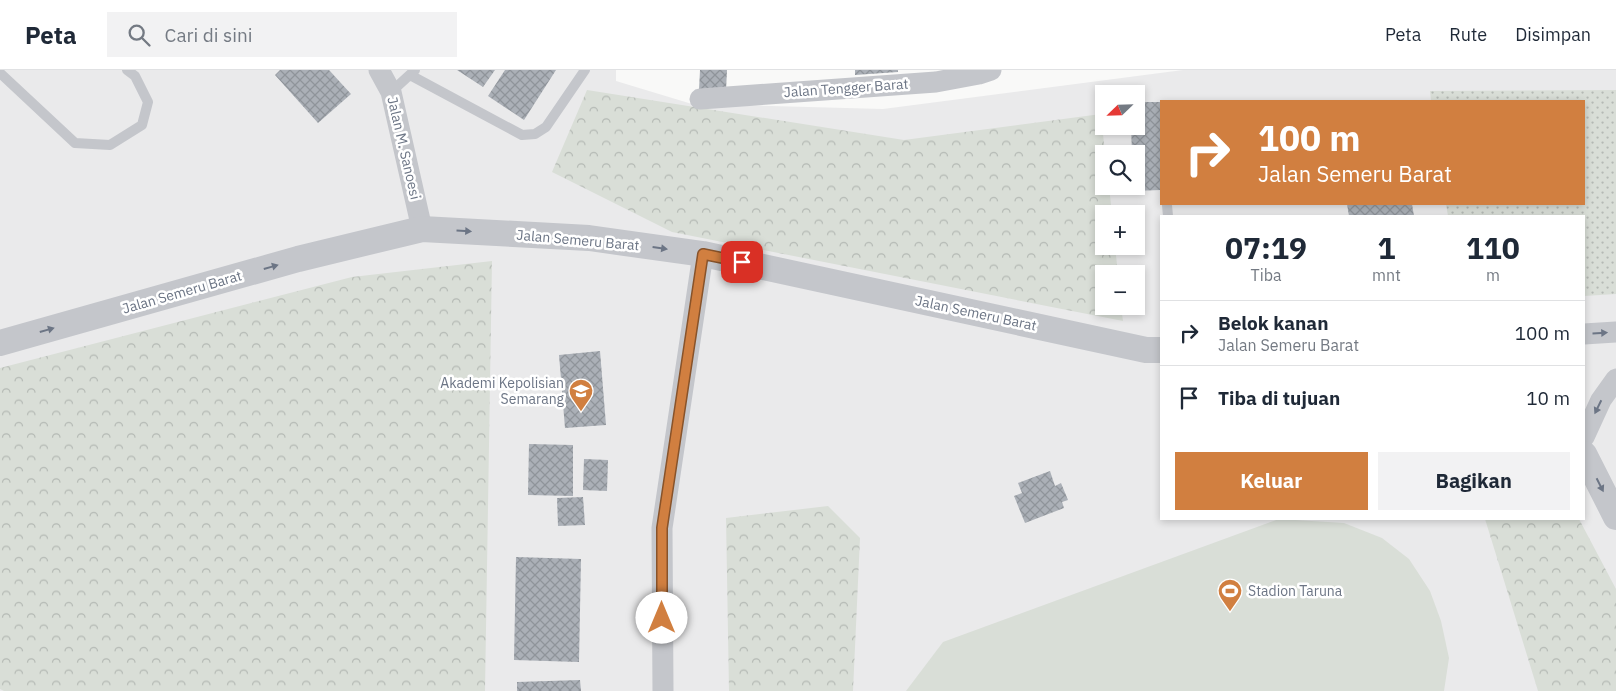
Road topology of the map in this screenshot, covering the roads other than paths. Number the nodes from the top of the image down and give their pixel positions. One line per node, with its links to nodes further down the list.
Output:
1 (127, 70): 5 (lane)
2 (379, 70): 7 (street, Jalan M. Sanoesi)
3 (585, 70): 6 (lane)
4 (991, 70): 8 (street, Jalan Tengger Barat)
5 (0, 73)
6 (412, 73): 7 (lane)
7 (391, 92): 11 (street, Jalan M. Sanoesi)
8 (700, 99)
9 (1167, 205): 10 (lane)
10 (1168, 215)
11 (422, 229): 12 (street, Jalan Semeru Barat, one-way to 12); 15 (street, Jalan Semeru Barat, one-way to 11)
12 (703, 254): 16 (street, Jalan Semeru Barat); 21 (street)
13 (1616, 332): 14 (street, one-way to 13)
14 (1585, 334)
15 (0, 343)
16 (1160, 350)
17 (1616, 379): 18 (street, one-way to 18)
18 (1585, 435)
19 (1585, 456): 20 (street, one-way to 20)
20 (1616, 517)
21 (663, 691)

